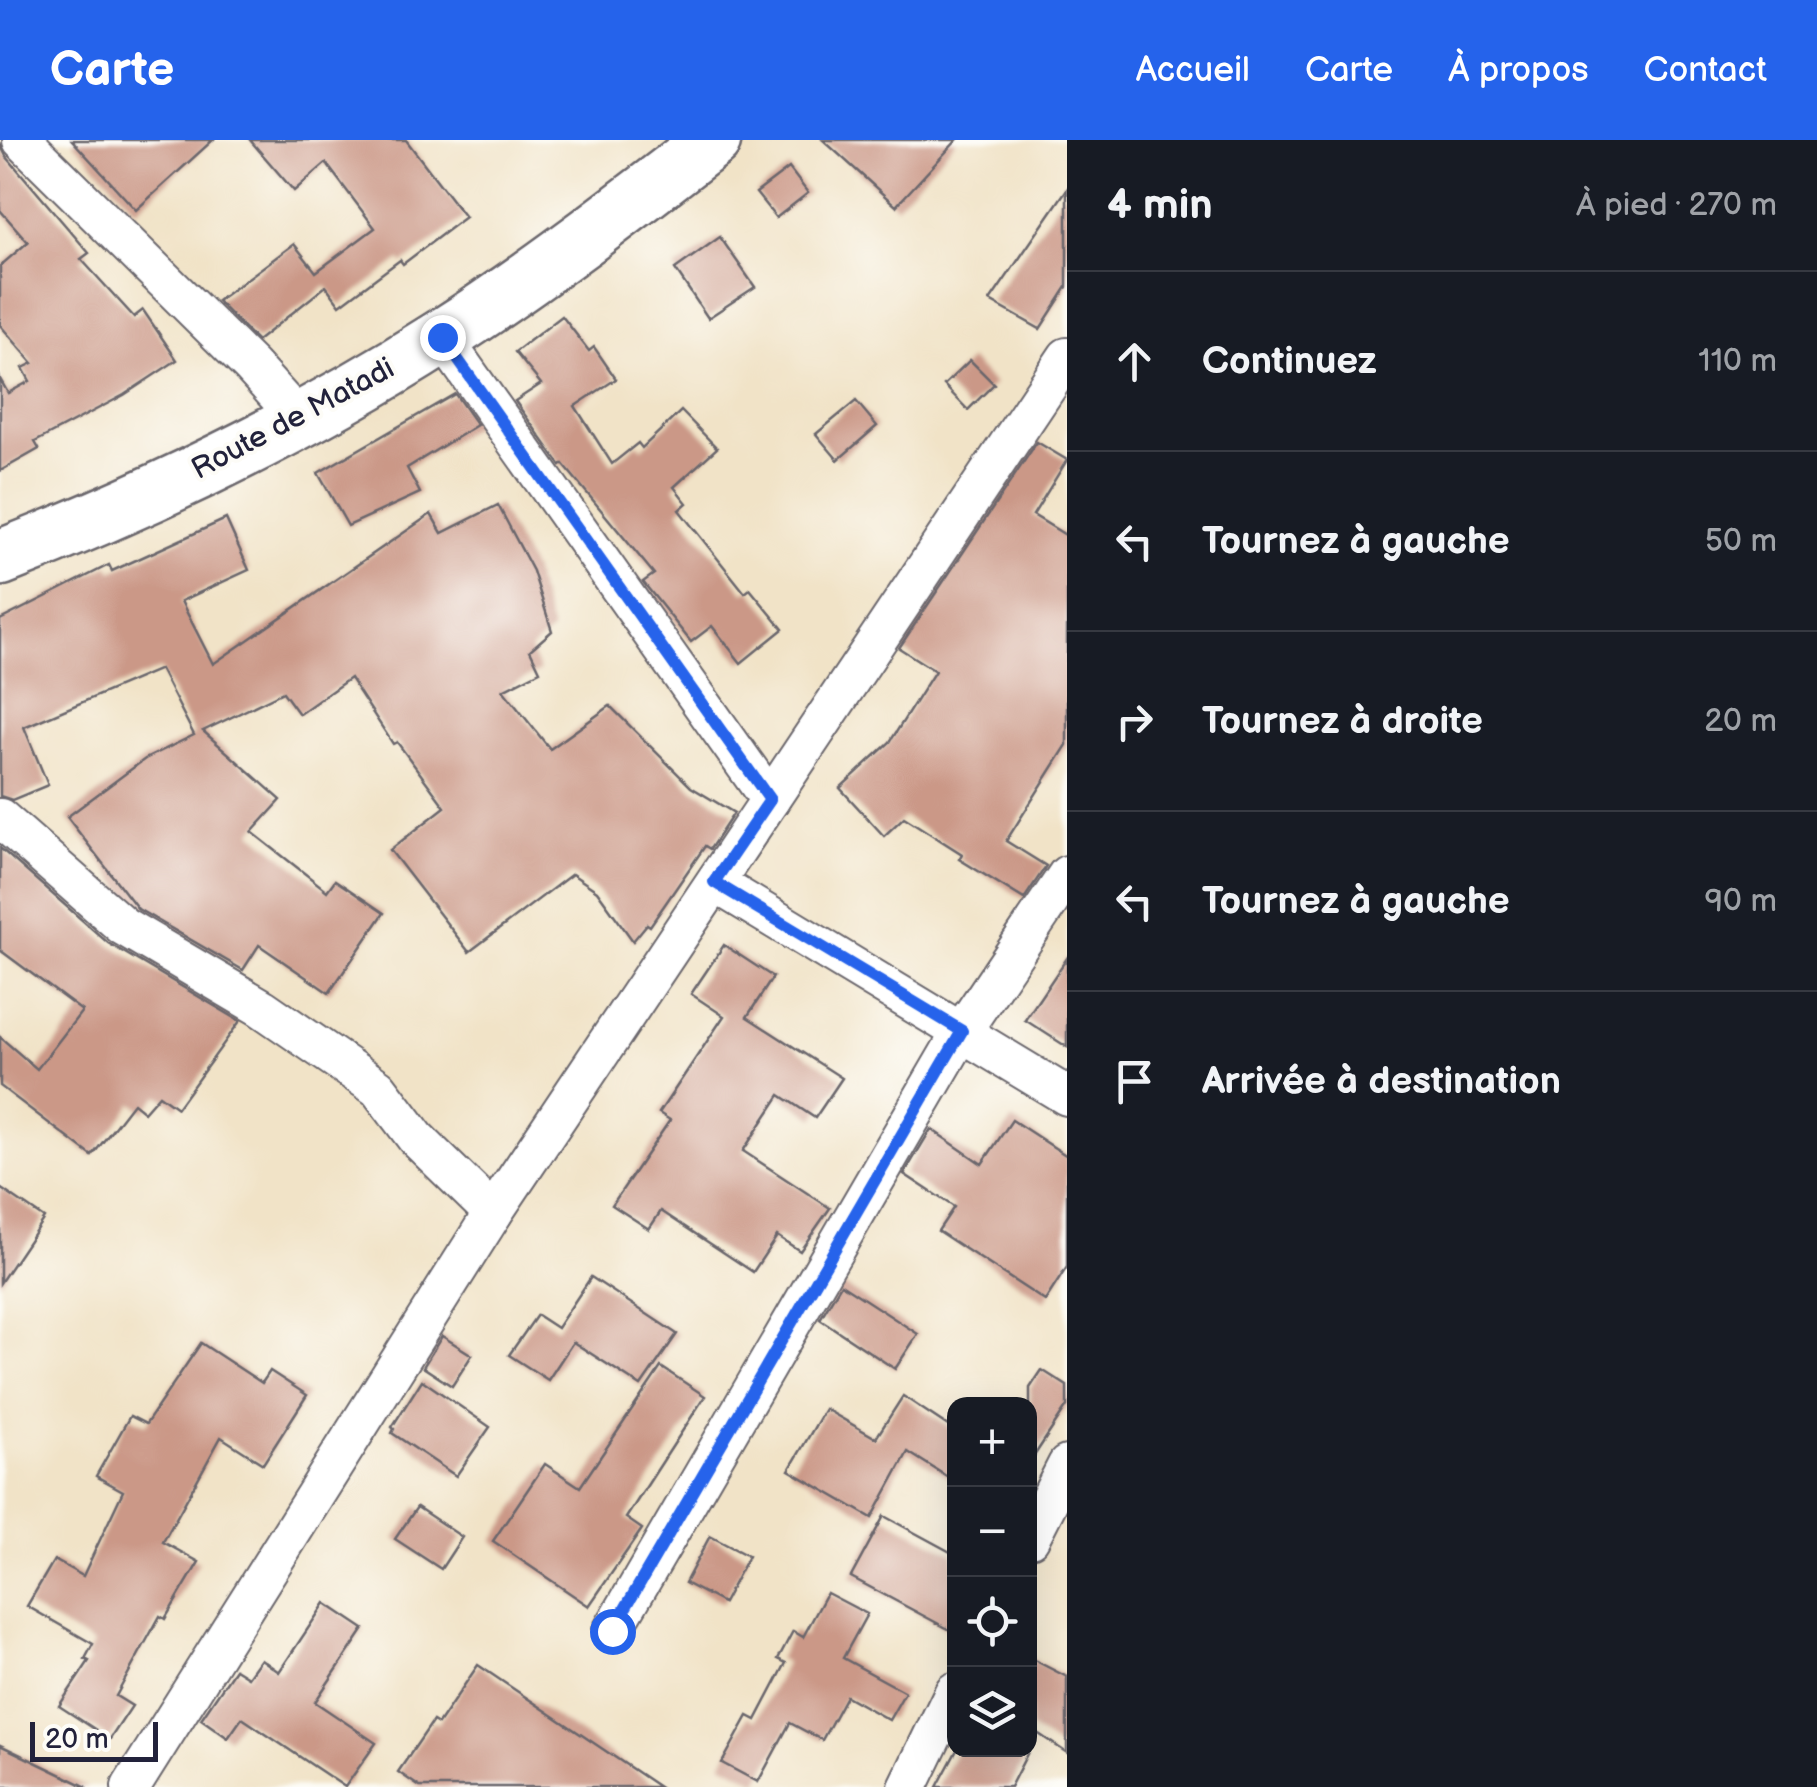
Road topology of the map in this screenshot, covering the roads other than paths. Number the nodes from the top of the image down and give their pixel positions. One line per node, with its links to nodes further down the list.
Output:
1 (22, 140): 5 (street)
2 (713, 140): 3 (highway, Route de Matadi)
3 (442, 337): 5 (highway, Route de Matadi); 7 (street)
4 (1067, 357): 7 (street)
5 (301, 421): 6 (highway, Route de Matadi)
6 (0, 558)
7 (770, 800): 10 (street)
8 (0, 818): 13 (street)
9 (1067, 875): 11 (street)
10 (714, 882): 11 (street); 13 (street)
11 (962, 1031): 12 (street); 16 (street)
12 (1067, 1096)
13 (492, 1214): 18 (street)
14 (1067, 1466): 15 (street)
15 (1037, 1524)
16 (612, 1631)
17 (947, 1706): 19 (street)
18 (131, 1787)
19 (908, 1787)

